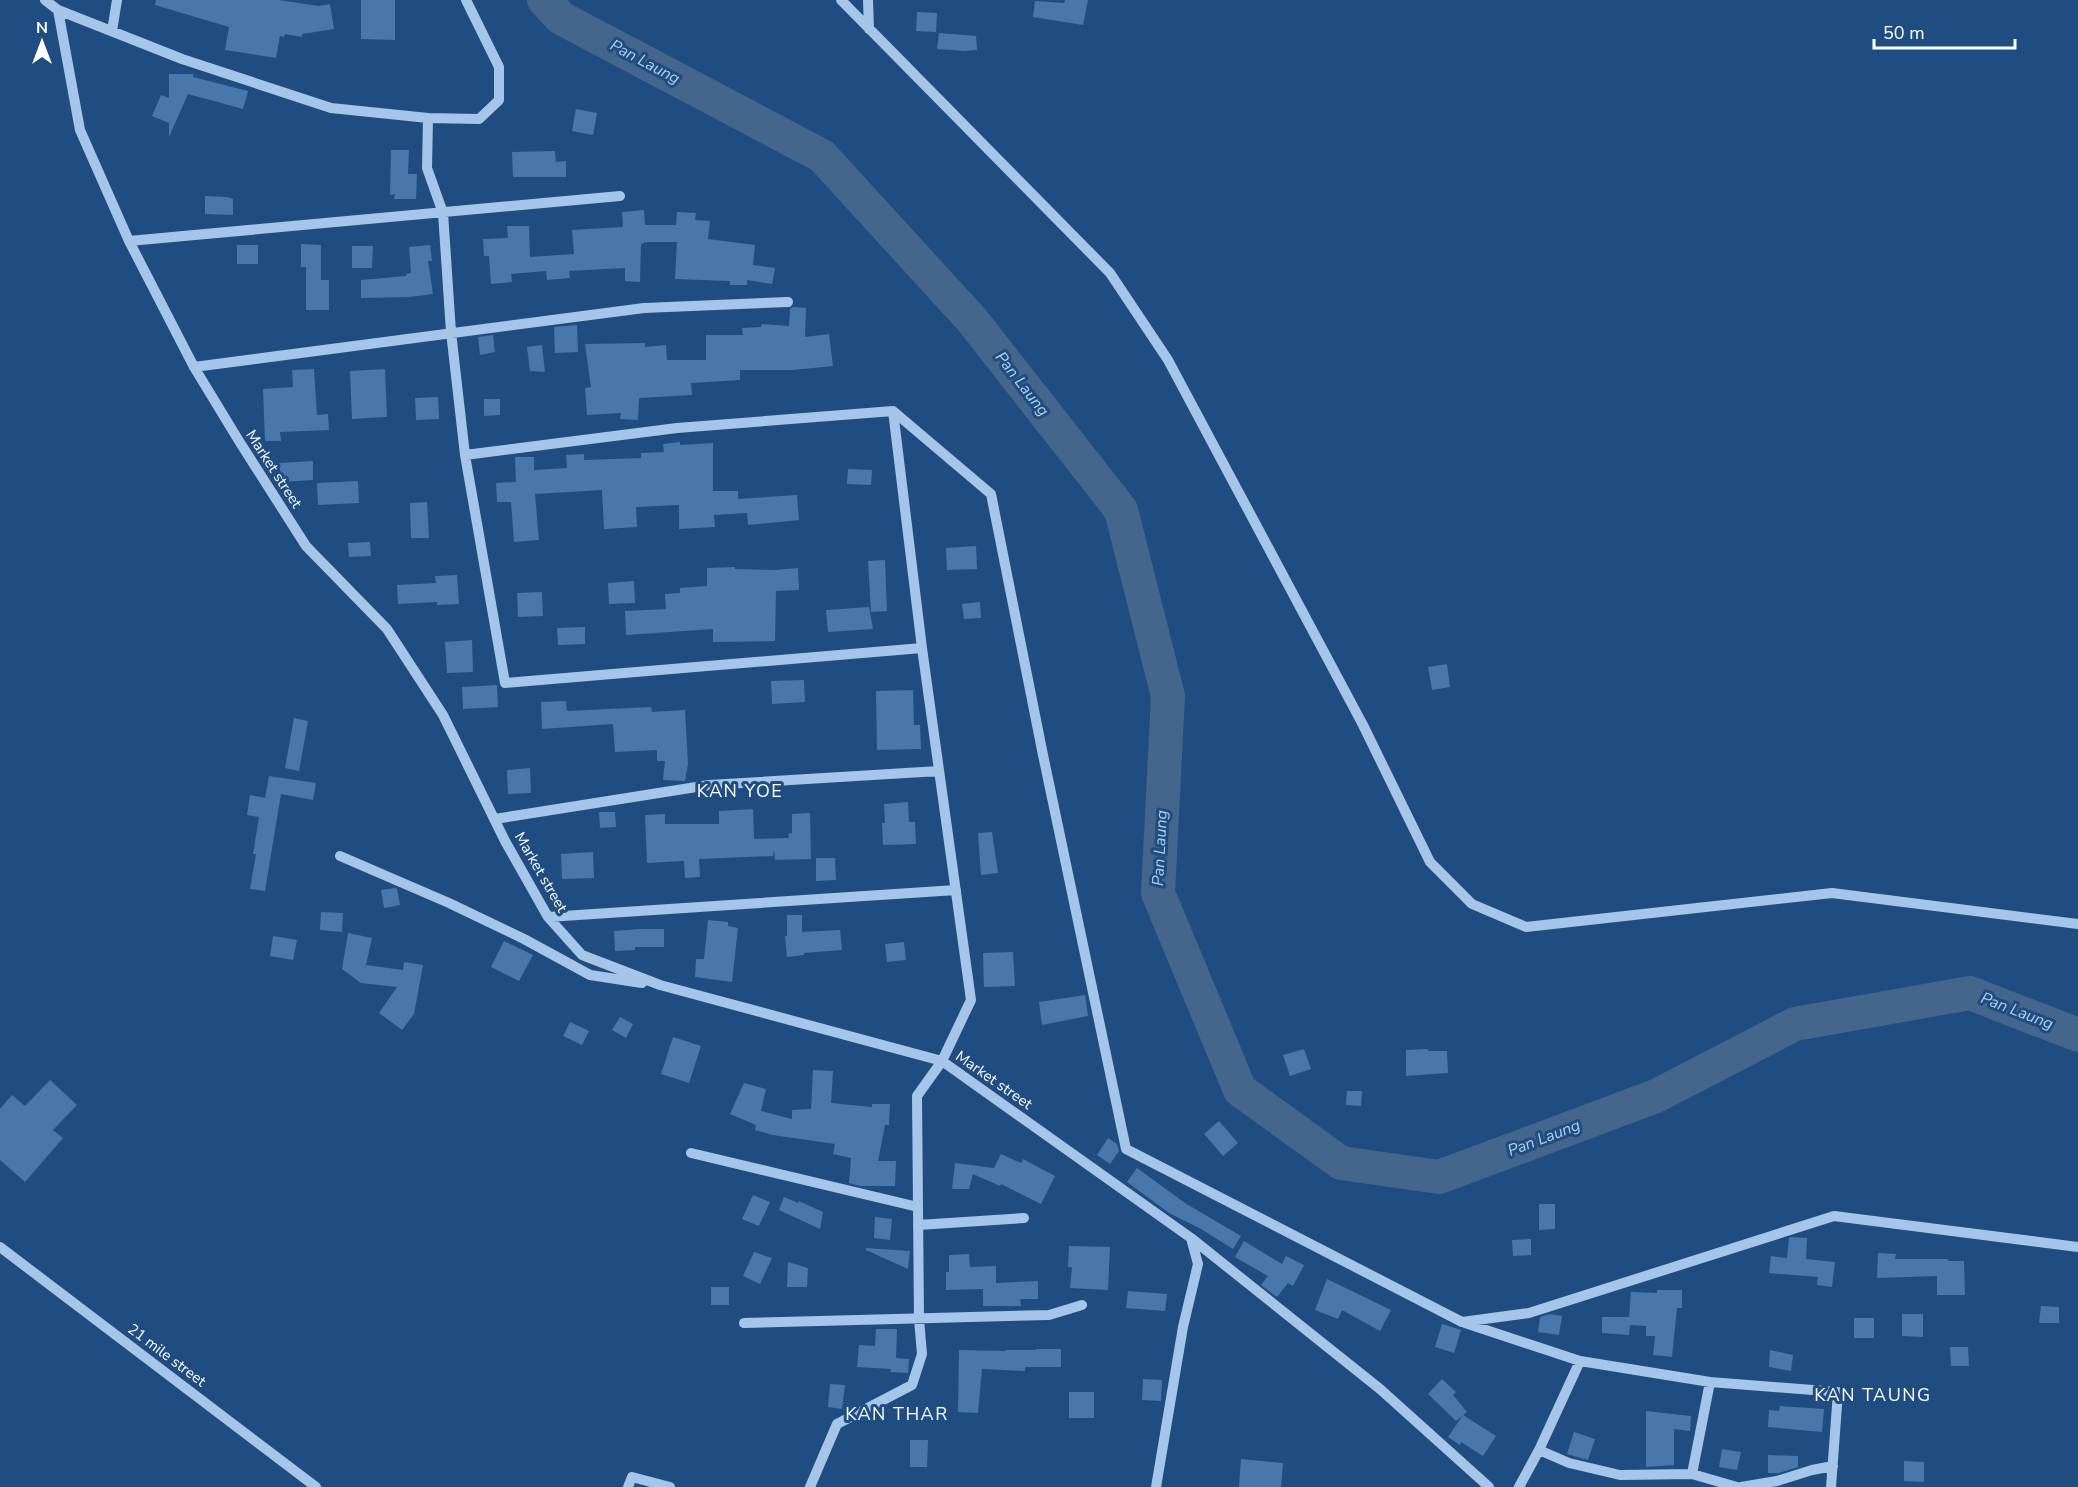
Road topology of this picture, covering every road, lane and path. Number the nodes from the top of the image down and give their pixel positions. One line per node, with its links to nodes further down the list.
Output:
1 (45, 0): 6 (street)
2 (117, 0): 8 (street)
3 (466, 0): 9 (street)
4 (840, 0): 7 (street)
5 (868, 0): 7 (street)
6 (58, 10): 8 (street); 12 (street, Market street)
7 (869, 29): 24 (street)
8 (112, 31): 9 (street)
9 (429, 118): 11 (street)
10 (620, 196): 11 (street)
11 (442, 213): 12 (street); 14 (street)
12 (129, 240): 15 (street, Market street)
13 (788, 302): 14 (street)
14 (451, 332): 15 (street); 17 (street)
15 (194, 367): 20 (street, Market street)
16 (893, 411): 17 (street); 18 (street); 36 (street)
17 (465, 455): 18 (street)
18 (922, 648): 19 (street)
19 (939, 771): 20 (street); 22 (street)
20 (495, 819): 23 (street, Market street)
21 (340, 856): 25 (street)
22 (956, 890): 23 (street); 26 (street)
23 (548, 917): 25 (street, Market street)
24 (2078, 924)
25 (660, 986): 26 (street, Market street)
26 (942, 1061): 28 (street); 31 (street, Market street)
27 (692, 1153): 28 (street)
28 (918, 1207): 30 (street)
29 (1024, 1218): 30 (street)
30 (918, 1225): 35 (street)
31 (1191, 1238): 47 (street); 48 (street, Market street)
32 (0, 1247): 43 (street, 21 mile street)
33 (2078, 1247): 36 (street)
34 (1082, 1305): 35 (street)
35 (919, 1319): 37 (street); 46 (street)
36 (1462, 1322): 38 (street)
37 (744, 1323)
38 (1580, 1361): 39 (street); 40 (street)
39 (1710, 1382): 41 (street); 42 (street)
40 (1539, 1450): 42 (street); 49 (street)
41 (1833, 1466): 50 (street); 51 (street)
42 (1692, 1474): 50 (street)
43 (316, 1487)
44 (628, 1487): 45 (street)
45 (670, 1487)
46 (810, 1487)
47 (1156, 1487)
48 (1489, 1487)
49 (1519, 1487)
50 (1739, 1487)
51 (1831, 1487)

